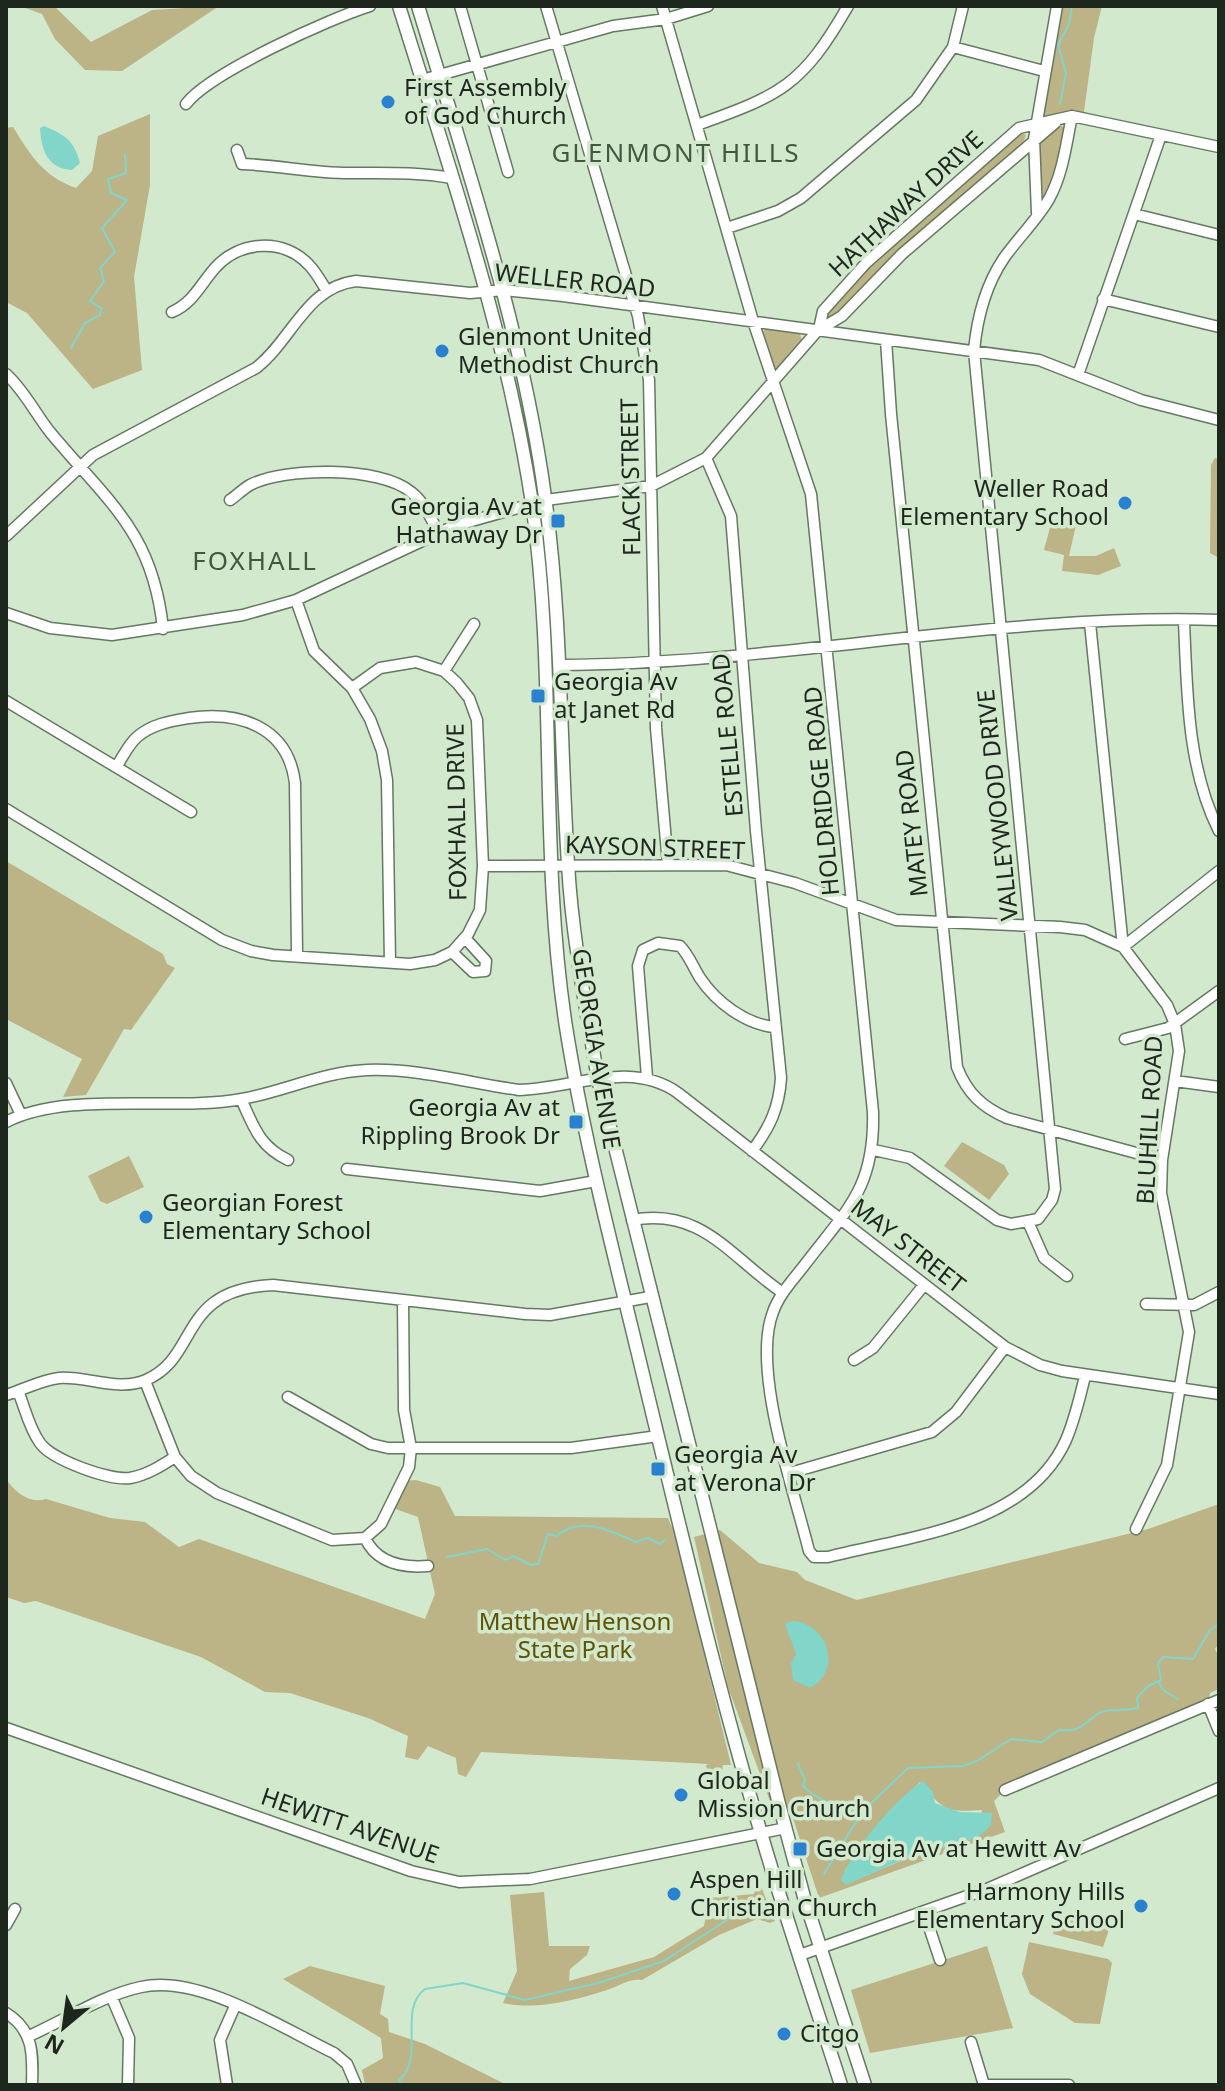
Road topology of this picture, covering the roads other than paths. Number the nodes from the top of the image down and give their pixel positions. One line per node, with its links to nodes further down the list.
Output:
1 (370, 6): 18 (street)
2 (399, 6): 17 (main road, GEORGIA AVENUE)
3 (418, 6): 16 (main road, GEORGIA AVENUE)
4 (460, 6): 14 (street)
5 (546, 6): 12 (street, FLACK STREET)
6 (662, 6): 11 (street, HOLDRIDGE ROAD)
7 (708, 6): 11 (street)
8 (848, 6): 21 (street)
9 (963, 6): 13 (street)
10 (1057, 6): 15 (street)
11 (666, 19): 12 (street); 21 (street, HOLDRIDGE ROAD)
12 (556, 41): 14 (street); 36 (street, FLACK STREET)
13 (953, 47): 15 (street); 30 (street)
14 (478, 64): 16 (street); 26 (street)
15 (1044, 71): 20 (street)
16 (439, 75): 17 (street); 32 (main road, GEORGIA AVENUE)
17 (422, 80): 27 (main road, GEORGIA AVENUE)
18 (186, 104)
19 (1072, 116): 20 (street, HATHAWAY DRIVE); 22 (street); 23 (street, HATHAWAY DRIVE); 28 (street, VALLEYWOOD DRIVE)
20 (1036, 123): 23 (street); 40 (street, HATHAWAY DRIVE)
21 (697, 125): 30 (street, HOLDRIDGE ROAD)
22 (1161, 135): 24 (street); 29 (street)
23 (1034, 139): 28 (street); 40 (street, HATHAWAY DRIVE)
24 (1219, 147)
25 (237, 150): 27 (street)
26 (508, 172)
27 (452, 178): 34 (main road, GEORGIA AVENUE)
28 (1037, 213): 42 (street, VALLEYWOOD DRIVE)
29 (1134, 214): 31 (street); 35 (street)
30 (727, 228): 38 (street, HOLDRIDGE ROAD)
31 (1219, 235)
32 (504, 290): 34 (street, WELLER ROAD); 36 (street, WELLER ROAD); 51 (main road, GEORGIA AVENUE)
33 (327, 291): 34 (street, WELLER ROAD); 37 (street); 48 (street, WELLER ROAD)
34 (487, 292): 52 (main road, GEORGIA AVENUE)
35 (1103, 299): 39 (street); 44 (street)
36 (634, 306): 38 (street, WELLER ROAD); 49 (street, FLACK STREET)
37 (172, 312)
38 (753, 321): 40 (street, WELLER ROAD); 45 (street, HOLDRIDGE ROAD)
39 (1219, 327)
40 (819, 329): 41 (street, WELLER ROAD); 45 (street, HATHAWAY DRIVE)
41 (886, 340): 42 (street, WELLER ROAD); 63 (street, MATEY ROAD)
42 (974, 351): 44 (street, WELLER ROAD); 62 (street, VALLEYWOOD DRIVE)
43 (6, 374): 48 (street)
44 (1078, 375): 46 (street, WELLER ROAD)
45 (772, 383): 47 (street, HATHAWAY DRIVE); 64 (street, HOLDRIDGE ROAD)
46 (1219, 420)
47 (706, 458): 49 (street, HATHAWAY DRIVE); 65 (street, ESTELLE ROAD)
48 (81, 466): 54 (street, WELLER ROAD); 61 (street)
49 (651, 486): 51 (street, HATHAWAY DRIVE); 66 (street, FLACK STREET)
50 (230, 500): 53 (street)
51 (546, 500): 52 (street, HATHAWAY DRIVE); 67 (main road, GEORGIA AVENUE)
52 (532, 507): 53 (street, HATHAWAY DRIVE); 76 (main road, GEORGIA AVENUE)
53 (438, 532): 55 (street, HATHAWAY DRIVE)
54 (6, 536)
55 (296, 600): 61 (street, HATHAWAY DRIVE); 69 (street)
56 (6, 613): 61 (street, HATHAWAY DRIVE)
57 (1219, 620): 58 (street)
58 (1184, 621): 59 (street); 74 (street)
59 (1090, 623): 62 (street); 85 (street)
60 (474, 624): 68 (street)
61 (163, 629)
62 (1001, 630): 63 (street); 83 (street, VALLEYWOOD DRIVE)
63 (913, 638): 64 (street); 82 (street, MATEY ROAD)
64 (828, 647): 65 (street); 81 (street, HOLDRIDGE ROAD)
65 (742, 656): 66 (street); 80 (street, ESTELLE ROAD)
66 (655, 662): 67 (street); 75 (street, FLACK STREET)
67 (561, 665): 77 (main road, GEORGIA AVENUE)
68 (444, 671): 69 (street); 78 (street, FOXHALL DRIVE)
69 (352, 688): 88 (street)
70 (6, 701): 71 (street)
71 (116, 767): 73 (street); 87 (street)
72 (6, 809): 87 (street)
73 (191, 812)
74 (1219, 831)
75 (668, 864): 77 (street, KAYSON STREET); 80 (street, KAYSON STREET)
76 (550, 865): 77 (street, KAYSON STREET); 78 (street, KAYSON STREET); 97 (main road, GEORGIA AVENUE)
77 (568, 865): 94 (main road, GEORGIA AVENUE)
78 (483, 866): 84 (street, FOXHALL DRIVE)
79 (1219, 871): 85 (street)
80 (761, 872): 81 (street, KAYSON STREET); 91 (street, ESTELLE ROAD)
81 (853, 905): 82 (street, KAYSON STREET); 103 (street, HOLDRIDGE ROAD)
82 (942, 924): 83 (street, KAYSON STREET); 102 (street, MATEY ROAD)
83 (1030, 926): 85 (street, KAYSON STREET); 102 (street, VALLEYWOOD DRIVE)
84 (465, 938): 86 (street, FOXHALL DRIVE); 86 (street)
85 (1123, 947): 90 (street, BLUHILL ROAD)
86 (452, 952): 88 (street)
87 (297, 955): 88 (street)
88 (390, 962)
89 (1219, 991): 90 (street)
90 (1175, 1024): 92 (street); 95 (street, BLUHILL ROAD)
91 (774, 1027): 93 (street); 104 (street, ESTELLE ROAD)
92 (1125, 1039)
93 (647, 1077): 94 (street); 104 (street, MAY STREET)
94 (598, 1079): 97 (street); 110 (main road, GEORGIA AVENUE)
95 (1175, 1081): 98 (street); 106 (street, BLUHILL ROAD)
96 (6, 1083): 100 (street)
97 (575, 1083): 99 (street); 108 (main road, GEORGIA AVENUE)
98 (1219, 1087)
99 (241, 1099): 100 (street); 105 (street)
100 (21, 1115): 101 (street)
101 (6, 1122)
102 (1050, 1130): 106 (street, MATEY ROAD); 111 (street, VALLEYWOOD DRIVE)
103 (874, 1150): 109 (street, HOLDRIDGE ROAD); 111 (street)
104 (752, 1151): 109 (street, MAY STREET)
105 (288, 1160)
106 (1162, 1160): 120 (street, BLUHILL ROAD)
107 (347, 1169): 108 (street)
108 (596, 1181): 118 (main road, GEORGIA AVENUE)
109 (840, 1219): 113 (street, MAY STREET); 115 (street, HOLDRIDGE ROAD)
110 (632, 1220): 115 (street); 116 (main road, GEORGIA AVENUE)
111 (1029, 1224): 112 (street)
112 (1067, 1276)
113 (924, 1285): 121 (street, MAY STREET); 122 (street)
114 (1219, 1292): 120 (street)
115 (783, 1293): 133 (street, HOLDRIDGE ROAD)
116 (650, 1297): 118 (street); 142 (main road, GEORGIA AVENUE)
117 (403, 1301): 118 (street); 124 (street); 131 (street)
118 (625, 1301): 130 (main road, GEORGIA AVENUE)
119 (1146, 1304): 120 (street)
120 (1185, 1305): 125 (street, BLUHILL ROAD)
121 (1005, 1347): 123 (street, MAY STREET); 133 (street)
122 (854, 1360)
123 (1085, 1376): 125 (street, MAY STREET); 133 (street, HOLDRIDGE ROAD)
124 (145, 1381): 126 (street); 132 (street)
125 (1183, 1389): 127 (street, MAY STREET); 134 (street, BLUHILL ROAD)
126 (18, 1391): 128 (street); 132 (street)
127 (1219, 1394)
128 (6, 1395)
129 (288, 1397): 131 (street)
130 (658, 1436): 131 (street); 143 (main road, GEORGIA AVENUE)
131 (411, 1448): 135 (street)
132 (175, 1457): 135 (street)
133 (790, 1473)
134 (1136, 1529)
135 (365, 1538): 136 (street)
136 (428, 1566)
137 (1214, 1702): 139 (street); 141 (street)
138 (6, 1728): 143 (street, HEWITT AVENUE)
139 (1219, 1731)
140 (1219, 1788): 145 (street)
141 (1005, 1790)
142 (786, 1828): 143 (street, HEWITT AVENUE); 147 (main road, GEORGIA AVENUE)
143 (761, 1835): 148 (main road, GEORGIA AVENUE)
144 (15, 1909): 146 (street)
145 (924, 1912): 147 (street); 149 (street)
146 (6, 1925)
147 (820, 1947): 148 (street); 160 (main road, GEORGIA AVENUE)
148 (800, 1955): 159 (main road, GEORGIA AVENUE)
149 (940, 1960)
150 (112, 1998): 151 (street); 153 (street); 156 (street)
151 (235, 2006): 157 (street); 158 (street)
152 (6, 2013): 153 (street)
153 (29, 2036): 155 (street)
154 (971, 2042): 161 (street)
155 (32, 2085)
156 (128, 2085)
157 (227, 2085)
158 (356, 2085)
159 (841, 2085)
160 (865, 2085)
161 (985, 2085): 162 (street)
162 (1069, 2085)

